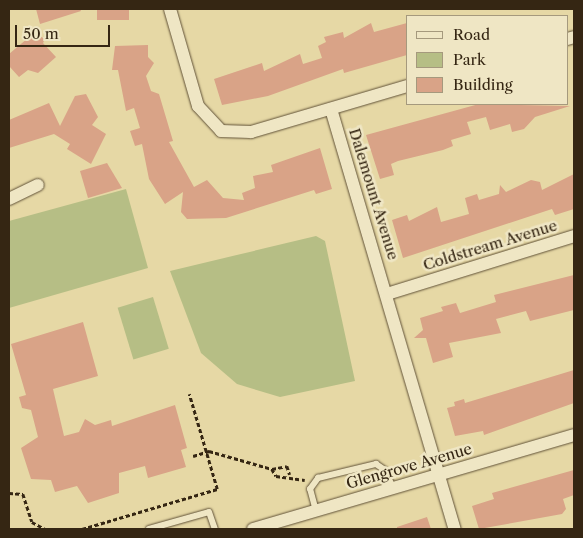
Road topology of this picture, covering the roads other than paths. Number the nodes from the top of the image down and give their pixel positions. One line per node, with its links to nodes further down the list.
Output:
1 (170, 9): 3 (street)
2 (406, 86): 3 (street)
3 (331, 109): 7 (street, Dalemount Avenue)
4 (38, 185): 5 (street)
5 (9, 199)
6 (574, 236): 7 (street, Coldstream Avenue)
7 (387, 294): 9 (street, Dalemount Avenue)
8 (574, 435): 9 (street, Glengrove Avenue)
9 (439, 475): 10 (street, Glengrove Avenue); 15 (street, Dalemount Avenue)
10 (393, 488): 11 (street, Glengrove Avenue); 11 (lane)
11 (316, 511): 14 (street, Glengrove Avenue)
12 (149, 529): 13 (lane)
13 (215, 529)
14 (253, 529)
15 (455, 529)

